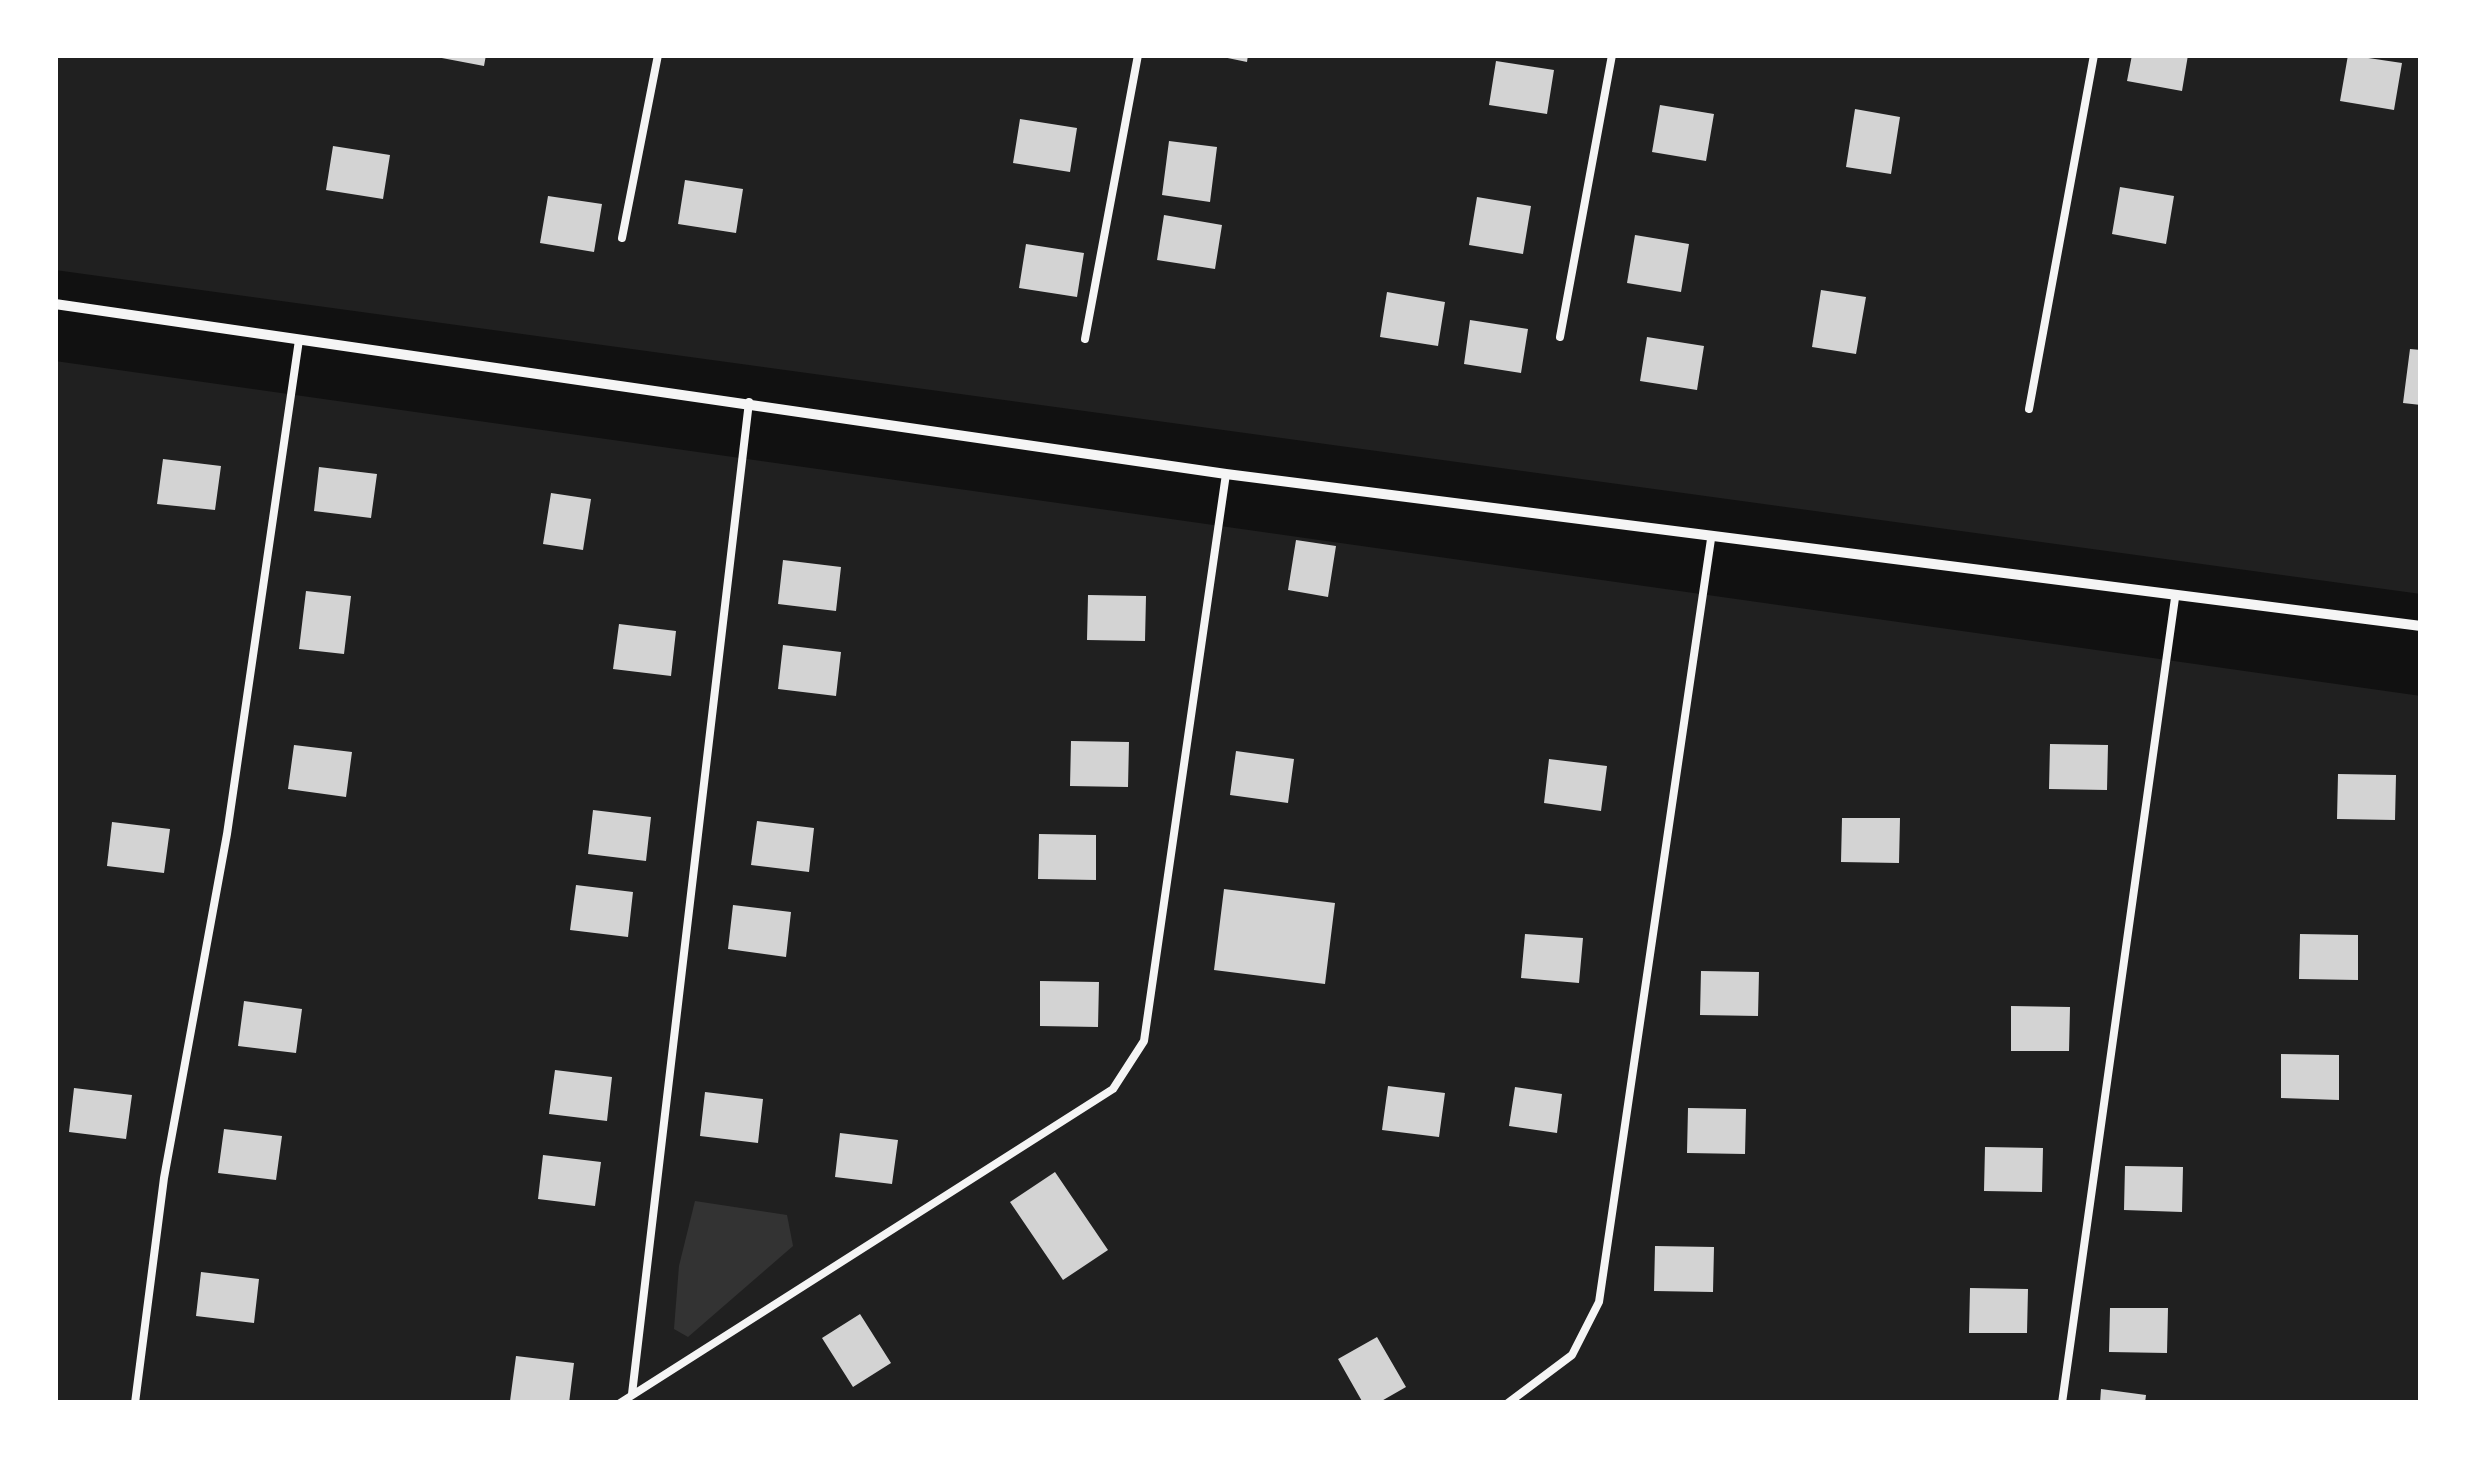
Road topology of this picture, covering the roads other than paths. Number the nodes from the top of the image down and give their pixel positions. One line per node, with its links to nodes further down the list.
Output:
1 (658, 55): 5 (lane)
2 (1138, 55): 8 (lane)
3 (1612, 55): 7 (lane)
4 (2094, 55): 11 (lane)
5 (622, 238)
6 (55, 304): 9 (street)
7 (1560, 337)
8 (1085, 339)
9 (299, 340): 10 (street); 17 (lane)
10 (749, 402): 12 (street); 16 (lane)
11 (2029, 409)
12 (1226, 474): 13 (street); 16 (lane)
13 (1711, 538): 14 (street); 19 (lane)
14 (2175, 598): 15 (street); 20 (lane)
15 (2421, 626)
16 (632, 1394): 18 (lane)
17 (135, 1403)
18 (620, 1403)
19 (1508, 1403)
20 (2062, 1403)

